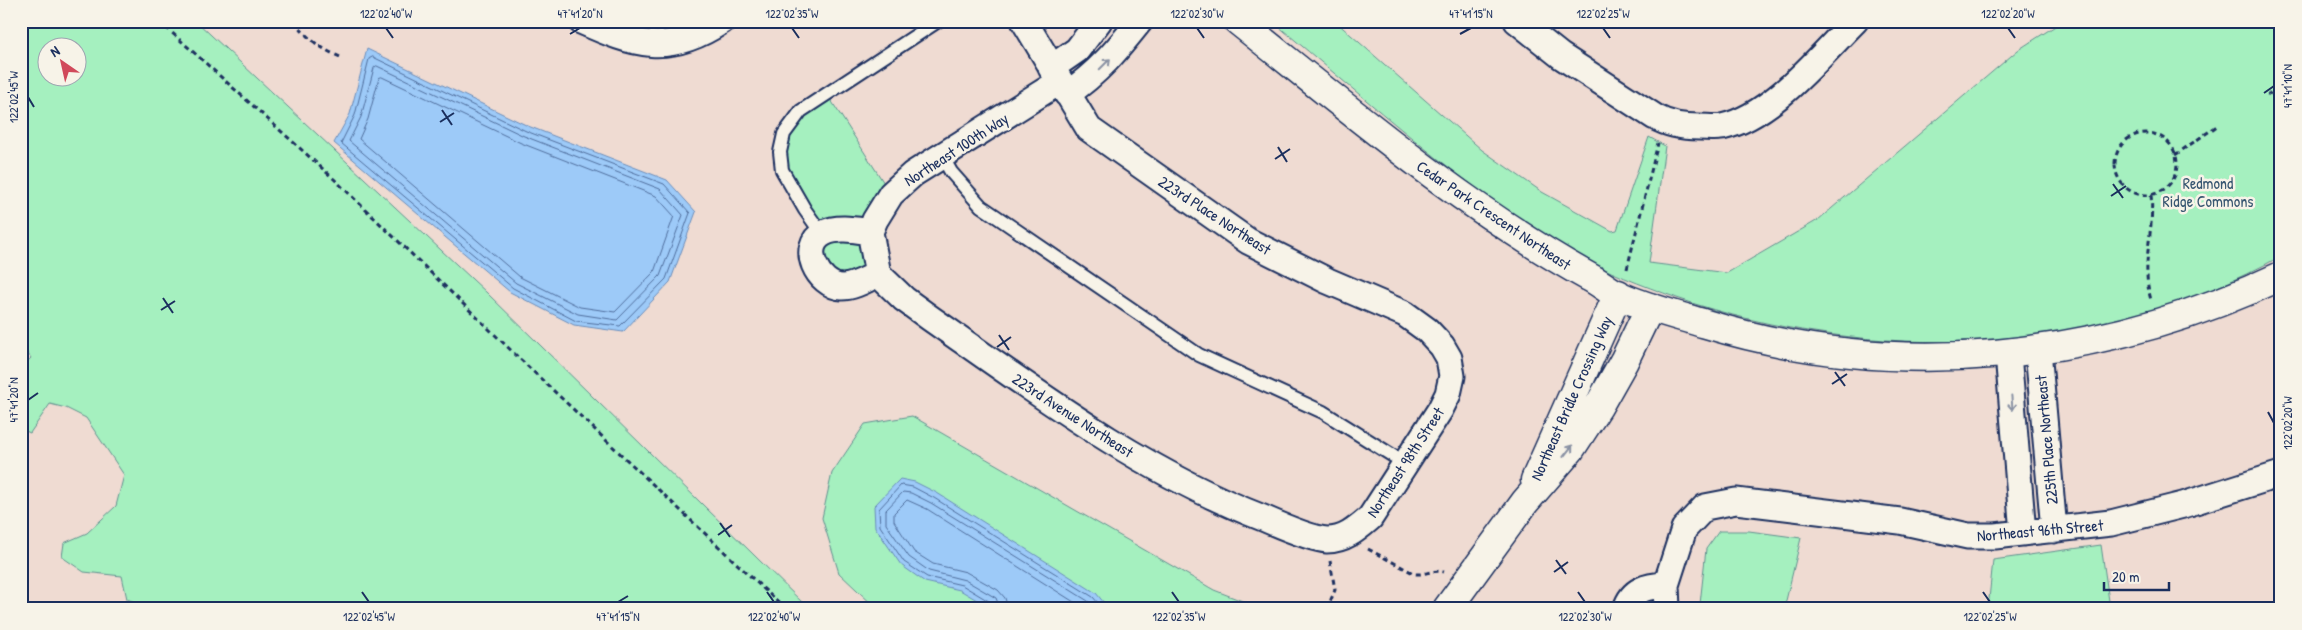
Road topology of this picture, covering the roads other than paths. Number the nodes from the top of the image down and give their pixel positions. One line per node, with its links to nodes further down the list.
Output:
1 (581, 21): 2 (street)
2 (722, 21)
3 (938, 21): 13 (lane)
4 (1024, 21): 10 (street, 223rd Place Northeast)
5 (1099, 21): 10 (street, Northeast 100th Way)
6 (1140, 21): 10 (street, Northeast 100th Way, one-way to 6)
7 (1238, 21): 16 (street, Cedar Park Crescent Northeast)
8 (1517, 21): 9 (street)
9 (1855, 21)
10 (1059, 81): 11 (street, Northeast 100th Way); 20 (street, 223rd Place Northeast)
11 (942, 156): 12 (street, Northeast 100th Way); 21 (lane)
12 (870, 232): 13 (street); 14 (street)
13 (822, 234): 14 (street)
14 (878, 274): 26 (street, 223rd Avenue Northeast)
15 (2281, 276): 18 (street, Cedar Park Crescent Northeast)
16 (1618, 294): 17 (street, Cedar Park Crescent Northeast); 23 (street, Northeast Bridle Crossing Way)
17 (1650, 307): 19 (street, Cedar Park Crescent Northeast); 23 (street, Northeast Bridle Crossing Way, one-way to 17)
18 (2038, 350): 19 (street, Cedar Park Crescent Northeast); 24 (street, 225th Place Northeast)
19 (2008, 354): 25 (street, 225th Place Northeast, one-way to 25)
20 (1449, 358): 21 (street, Northeast 98th Street)
21 (1406, 464): 26 (street, Northeast 98th Street)
22 (2281, 474): 24 (street, Northeast 96th Street)
23 (1526, 502): 28 (street, Northeast Bridle Crossing Way)
24 (2054, 530): 25 (street, Northeast 96th Street)
25 (2023, 533): 27 (street, Northeast 96th Street)
26 (1326, 540)
27 (1666, 597): 29 (street)
28 (1447, 609)
29 (1626, 609)

